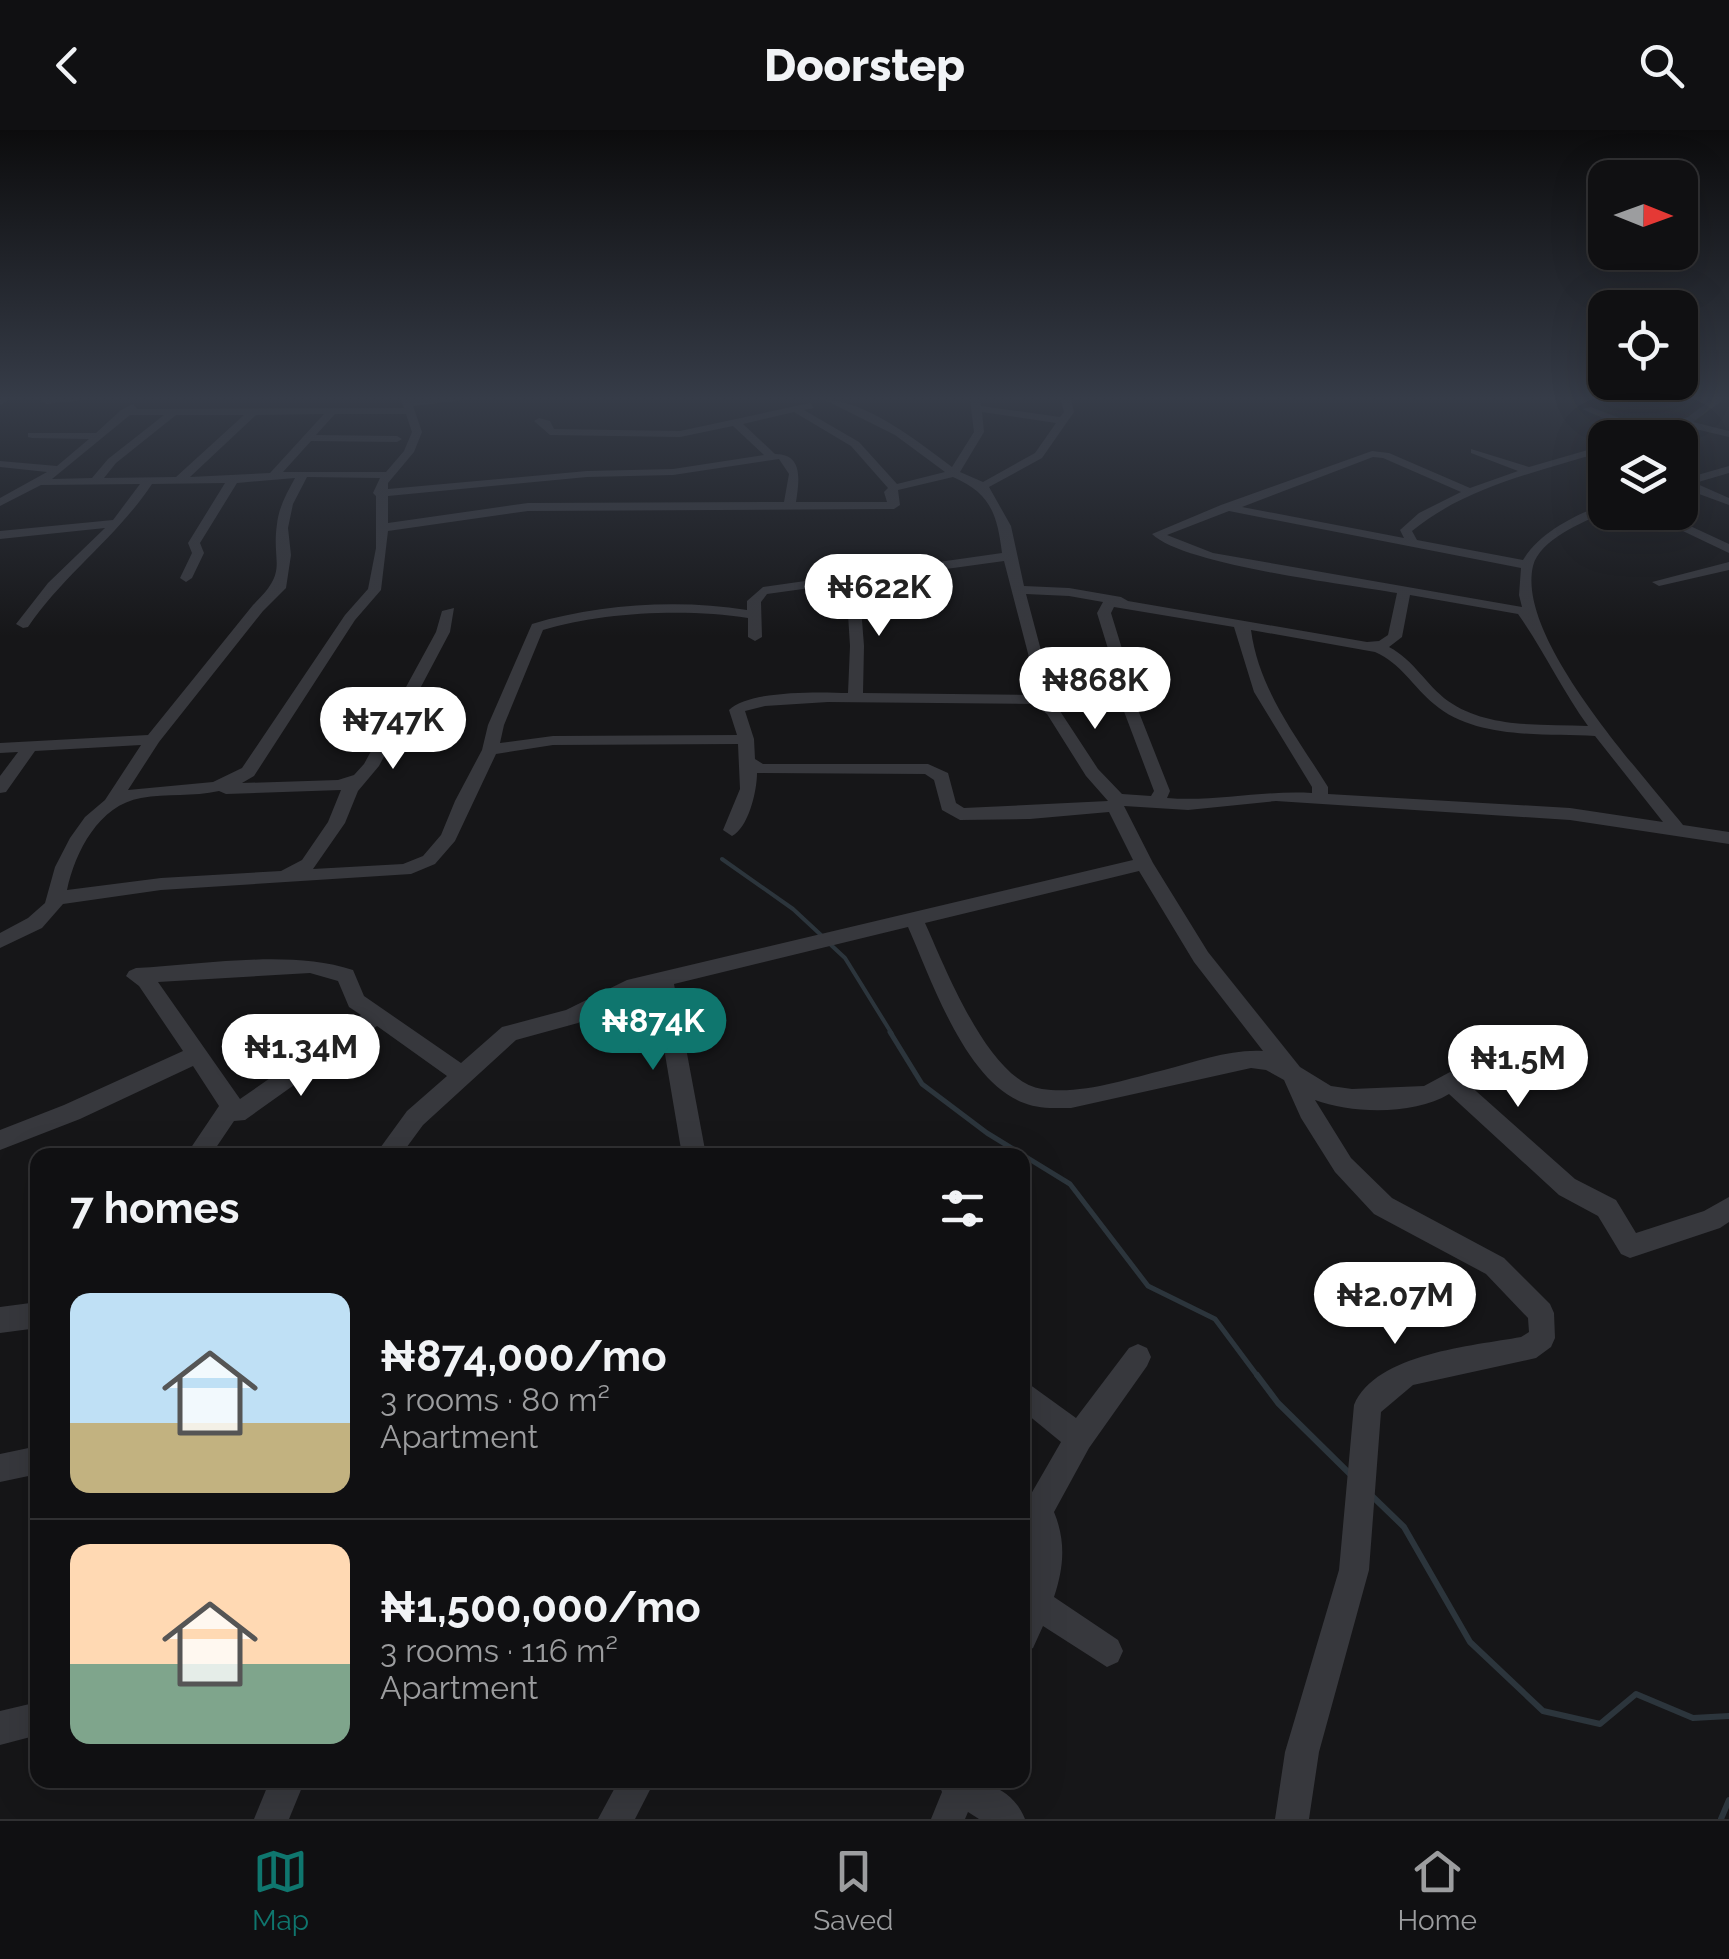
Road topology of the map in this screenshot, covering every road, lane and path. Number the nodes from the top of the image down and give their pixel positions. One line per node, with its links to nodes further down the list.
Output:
1 (544, 478): 29 (street)
2 (44, 479): 19 (street)
3 (98, 479): 20 (street)
4 (249, 479): 17 (street)
5 (300, 479): 58 (street)
6 (386, 479): 24 (street)
7 (535, 479): 24 (street)
8 (794, 479): 30 (street)
9 (886, 479): 22 (street)
10 (931, 479): 22 (street)
11 (967, 479): 21 (street)
12 (999, 479): 21 (street)
13 (1301, 479): 28 (street)
14 (1439, 479): 25 (street)
15 (1509, 479): 25 (street)
16 (180, 480): 17 (street); 18 (street)
17 (233, 480): 41 (street)
18 (148, 481): 20 (street); 32 (street)
19 (39, 482): 20 (street); 27 (street)
20 (95, 482)
21 (983, 486): 38 (street)
22 (894, 488): 30 (street)
23 (1698, 489): 26 (street)
24 (380, 493): 33 (street)
25 (1473, 493): 36 (street)
26 (1729, 502)
27 (0, 503)
28 (1224, 506): 36 (street); 45 (street)
29 (528, 507): 30 (street); 33 (street)
30 (789, 508)
31 (1588, 517): 39 (street)
32 (114, 523): 35 (street); 50 (street)
33 (381, 528): 65 (street)
34 (1687, 530): 37 (street)
35 (0, 535)
36 (1411, 540): 39 (street)
37 (1729, 549)
38 (1010, 556): 42 (street); 44 (street)
39 (1527, 565): 48 (street)
40 (1729, 566): 43 (street)
41 (186, 578)
42 (852, 578): 49 (street); 54 (street)
43 (1659, 582)
44 (1020, 590): 46 (street); 55 (street)
45 (1404, 593): 48 (street); 53 (street)
46 (1128, 603): 51 (street); 68 (street)
47 (449, 611): 63 (street)
48 (1528, 613): 56 (street)
49 (756, 615): 52 (street); 61 (street)
50 (24, 624)
51 (1242, 630): 53 (street); 66 (street)
52 (755, 637)
53 (1359, 644): 56 (street)
54 (855, 697): 55 (street); 57 (street)
55 (1037, 700): 67 (street)
56 (1598, 732): 71 (street)
57 (746, 739): 61 (street); 62 (street)
58 (152, 740): 59 (street); 69 (street)
59 (31, 745): 60 (street); 64 (street)
60 (0, 748)
61 (490, 750): 74 (street)
62 (747, 761): 67 (street); 70 (street)
63 (358, 779): 65 (street); 74 (street)
64 (0, 788)
65 (204, 790): 69 (street)
66 (1320, 801): 68 (street); 71 (street)
67 (1116, 802): 68 (street); 73 (street)
68 (1150, 802)
69 (111, 803): 75 (street)
70 (732, 830)
71 (1680, 833): 72 (street)
72 (1729, 838)
73 (1144, 864): 76 (street); 81 (street)
74 (277, 878): 75 (street)
75 (57, 898): 77 (street)
76 (914, 919): 78 (street); 81 (street)
77 (0, 941)
78 (663, 982): 82 (street); 88 (street)
79 (378, 1015): 80 (street); 82 (street); 84 (street)
80 (196, 1055): 84 (street); 85 (street)
81 (1292, 1073): 83 (street)
82 (461, 1074): 87 (street)
83 (1322, 1104): 89 (street); 109 (street)
84 (236, 1113): 86 (street)
85 (0, 1140)
86 (203, 1148)
87 (392, 1148)
88 (693, 1148)
89 (1729, 1208)
90 (30, 1316): 91 (street)
91 (0, 1320)
92 (1138, 1357): 94 (street)
93 (1030, 1398): 94 (street)
94 (1079, 1438): 97 (street)
95 (30, 1462): 96 (street)
96 (0, 1468)
97 (1030, 1509): 98 (street)
98 (1036, 1603): 99 (street); 100 (street)
99 (1030, 1618)
100 (1107, 1651)
101 (30, 1720): 102 (street)
102 (0, 1728)
103 (285, 1788): 106 (street)
104 (633, 1788): 107 (street)
105 (957, 1792): 108 (street)
106 (271, 1819)
107 (615, 1819)
108 (1008, 1819)
109 (1292, 1819)

